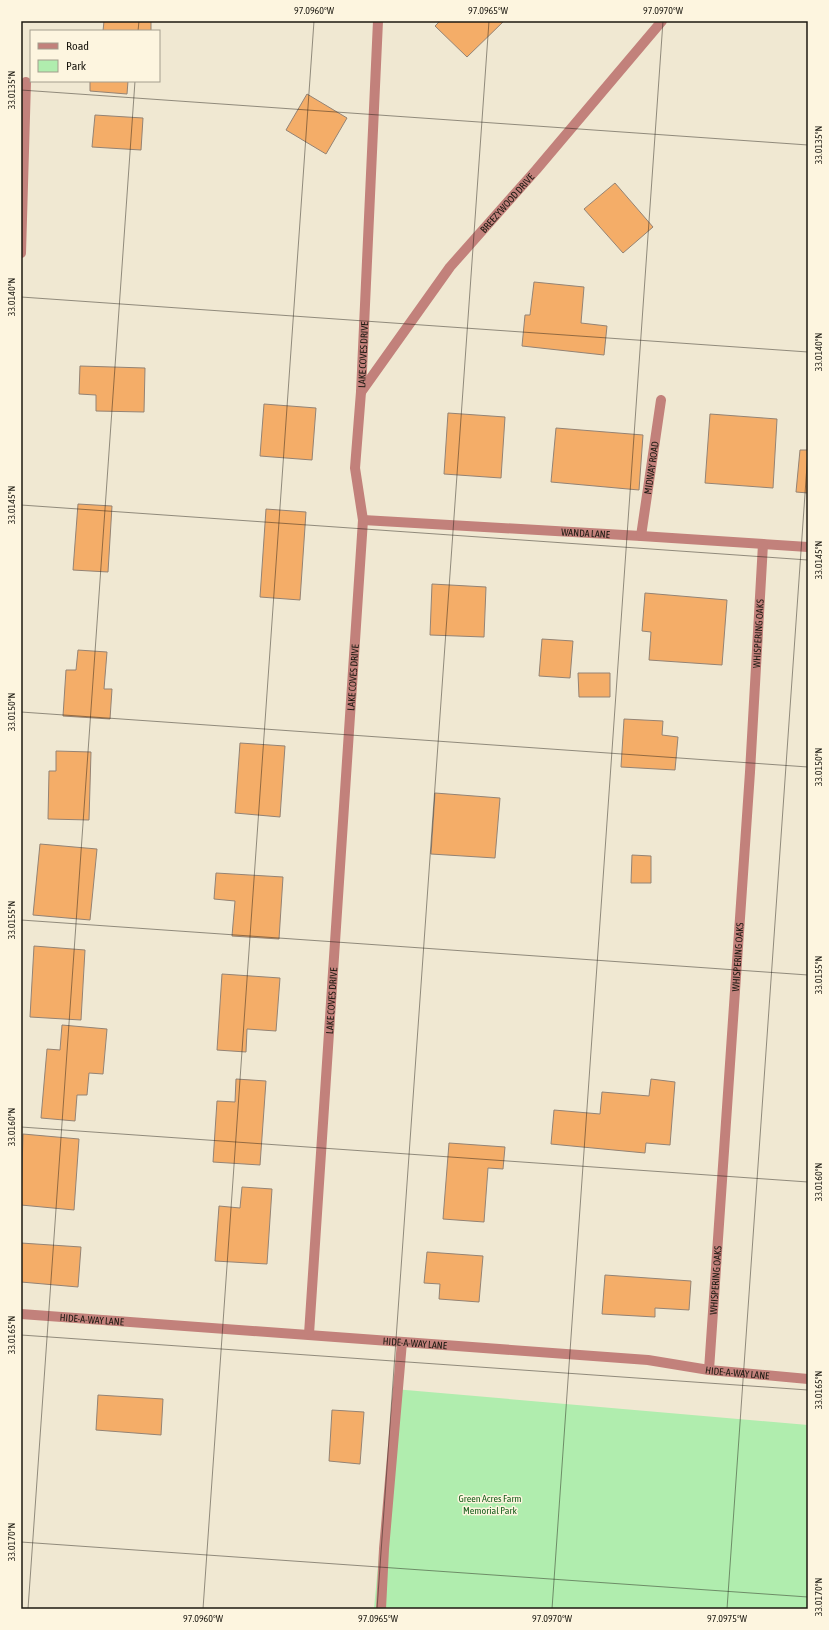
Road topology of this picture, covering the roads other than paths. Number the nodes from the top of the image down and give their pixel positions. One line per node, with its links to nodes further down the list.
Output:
1 (378, 21): 5 (street, LAKE COVES DRIVE)
2 (662, 21): 5 (street, BREEZYWOOD DRIVE)
3 (26, 82): 4 (street)
4 (21, 253)
5 (361, 392): 7 (street, LAKE COVES DRIVE)
6 (661, 400): 8 (street, MIDWAY ROAD)
7 (363, 520): 8 (street, WANDA LANE); 12 (street, LAKE COVES DRIVE)
8 (641, 536): 9 (street, WANDA LANE)
9 (763, 544): 10 (street, WANDA LANE); 14 (street, WHISPERING OAKS)
10 (808, 547)
11 (21, 1314): 12 (street, HIDE-A-WAY LANE)
12 (309, 1334): 13 (street, HIDE-A-WAY LANE)
13 (402, 1342): 14 (street, HIDE-A-WAY LANE); 16 (street)
14 (709, 1370): 15 (street, HIDE-A-WAY LANE)
15 (808, 1379)
16 (381, 1609)

